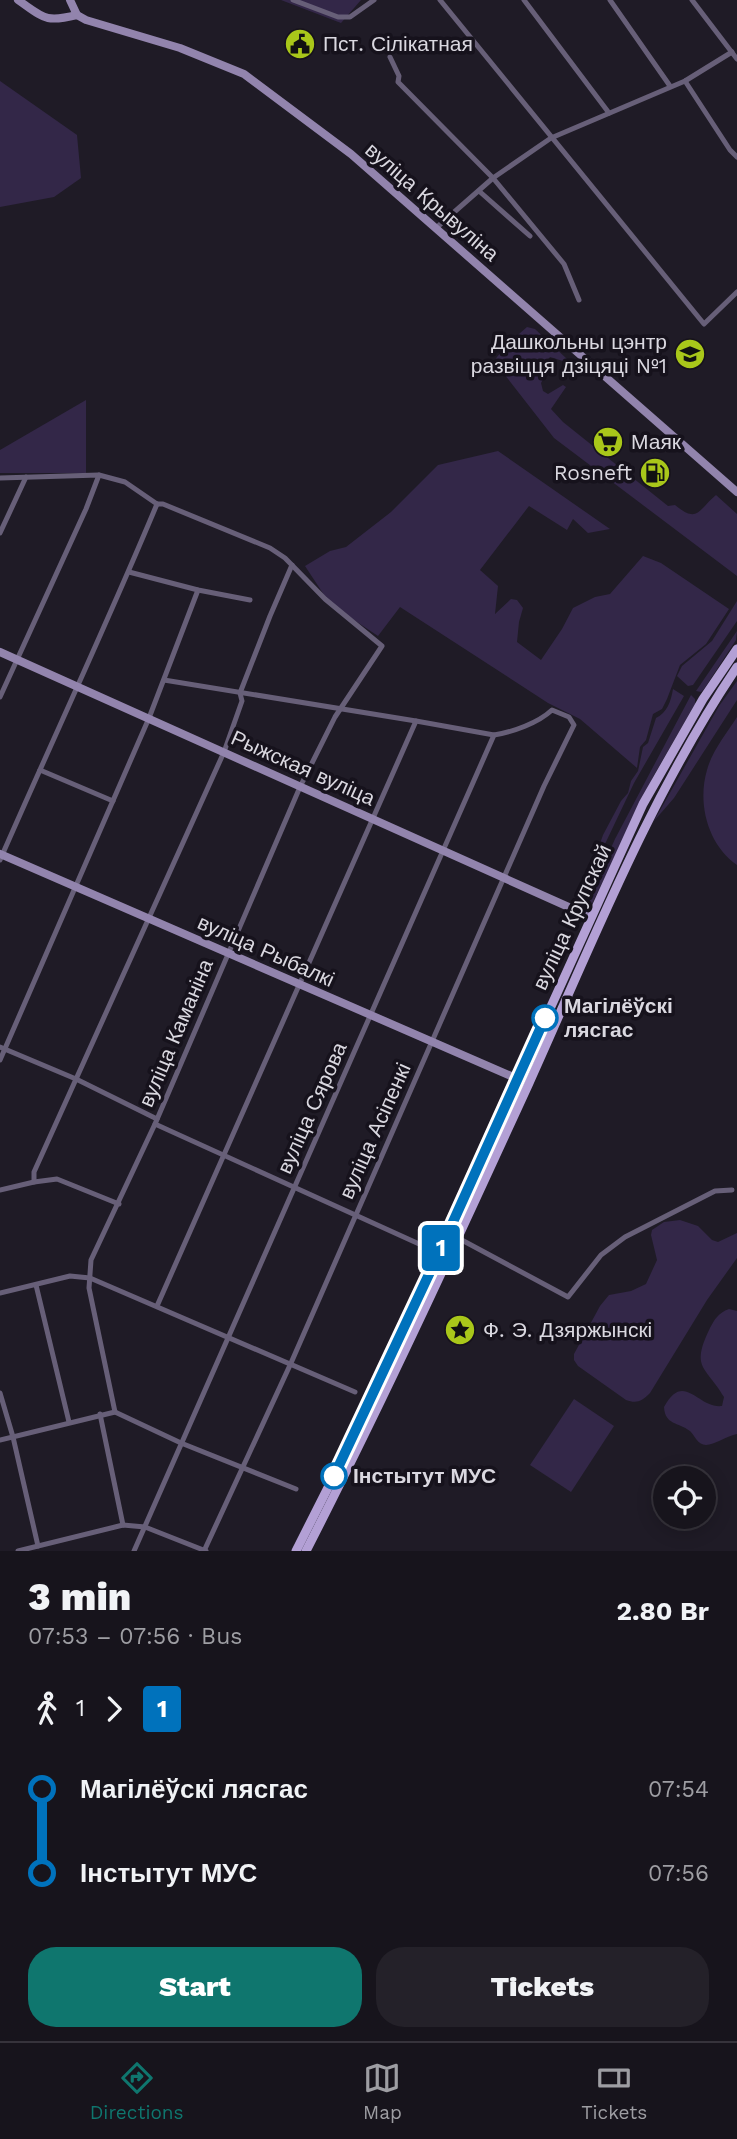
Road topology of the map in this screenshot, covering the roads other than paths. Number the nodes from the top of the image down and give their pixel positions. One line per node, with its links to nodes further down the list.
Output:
1 (18, 0): 9 (street)
2 (70, 0): 9 (street)
3 (293, 0): 4 (street)
4 (374, 0)
5 (440, 0): 16 (street)
6 (524, 0): 15 (street)
7 (610, 0): 14 (street)
8 (692, 0): 10 (street)
9 (77, 15): 20 (street, вуліца Крывуліна)
10 (732, 52): 12 (street); 13 (street)
11 (390, 57): 18 (street)
12 (737, 59)
13 (685, 80): 14 (street); 17 (street)
14 (670, 86): 15 (street)
15 (609, 113): 16 (street)
16 (551, 138): 18 (street); 22 (street)
17 (737, 157)
18 (493, 178): 19 (street); 23 (street)
19 (479, 191): 20 (street); 21 (street)
20 (436, 228): 27 (street, вуліца Крывуліна)
21 (530, 236)
22 (737, 292)
23 (579, 300)
24 (99, 475): 25 (street); 28 (street); 36 (street)
25 (26, 477): 26 (street); 29 (street)
26 (0, 478)
27 (737, 492)
28 (157, 505): 30 (street); 31 (street)
29 (0, 533)
30 (292, 565): 40 (street); 42 (street, вуліца Каманіна)
31 (129, 572): 32 (street); 39 (street)
32 (198, 590): 33 (street); 38 (street)
33 (250, 600)
34 (737, 649): 55 (main road, вуліца Крупскай)
35 (0, 652): 36 (street, Рыжская вуліца)
36 (17, 659): 39 (street, Рыжская вуліца); 41 (street)
37 (737, 667): 73 (main road, вуліца Крупскай)
38 (164, 680): 40 (street); 43 (street)
39 (76, 686): 43 (street, Рыжская вуліца); 47 (street)
40 (240, 693): 42 (street); 46 (street)
41 (0, 697)
42 (341, 708): 44 (street); 48 (street, вуліца Каманіна)
43 (149, 718): 46 (street, Рыжская вуліца); 49 (street)
44 (416, 720): 45 (street); 50 (street)
45 (494, 736): 51 (street, вуліца Сярова); 53 (street, вуліца Асіпенкі)
46 (224, 752): 48 (street, Рыжская вуліца); 56 (street)
47 (40, 770): 49 (street); 52 (street)
48 (300, 787): 50 (street, Рыжская вуліца); 57 (street, вуліца Каманіна)
49 (113, 801): 54 (street)
50 (373, 819): 51 (street, Рыжская вуліца); 58 (street)
51 (443, 850): 53 (street, Рыжская вуліца); 59 (street, вуліца Сярова)
52 (1, 856): 54 (street, вуліца Рыбалкі)
53 (504, 878): 55 (street, Рыжская вуліца); 60 (street, вуліца Асіпенкі)
54 (75, 887): 56 (street, вуліца Рыбалкі); 61 (street)
55 (591, 917): 64 (main road, вуліца Крупскай)
56 (148, 919): 57 (street, вуліца Рыбалкі); 63 (street)
57 (228, 953): 58 (street, вуліца Рыбалкі); 65 (street, вуліца Каманіна)
58 (299, 985): 59 (street, вуліца Рыбалкі); 66 (street)
59 (370, 1016): 60 (street, вуліца Рыбалкі); 68 (street, вуліца Сярова)
60 (432, 1042): 64 (street, вуліца Рыбалкі); 72 (street, вуліца Асіпенкі)
61 (3, 1048): 62 (street); 63 (street)
62 (0, 1060)
63 (76, 1079): 65 (street); 67 (street)
64 (518, 1079): 74 (main road, вуліца Крупскай)
65 (156, 1122): 66 (street); 71 (street, вуліца Каманіна)
66 (223, 1156): 68 (street); 78 (street)
67 (34, 1182): 69 (street); 71 (street)
68 (294, 1188): 72 (street); 79 (street, вуліца Сярова)
69 (0, 1190)
70 (732, 1190): 73 (street)
71 (119, 1203): 75 (street, вуліца Каманіна)
72 (355, 1215): 74 (street); 80 (street, вуліца Асіпенкі)
73 (458, 1238): 98 (main road, вуліца Крупскай)
74 (439, 1253): 97 (main road, вуліца Крупскай)
75 (90, 1278): 76 (street); 78 (street); 83 (street, вуліца Каманіна)
76 (36, 1285): 77 (street); 85 (street)
77 (0, 1293)
78 (157, 1306): 79 (street)
79 (229, 1336): 80 (street); 88 (street, вуліца Сярова)
80 (290, 1363): 81 (street); 89 (street, вуліца Асіпенкі)
81 (355, 1392)
82 (0, 1396): 86 (street)
83 (115, 1412): 84 (street); 88 (street)
84 (100, 1414): 85 (street); 91 (street)
85 (69, 1422): 86 (street)
86 (13, 1437): 87 (street); 93 (street)
87 (0, 1440)
88 (181, 1443): 89 (street); 92 (street, вуліца Сярова)
89 (244, 1468): 90 (street); 96 (street, вуліца Асіпенкі)
90 (296, 1489)
91 (122, 1525): 92 (street); 93 (street)
92 (145, 1527): 95 (street, вуліца Сярова); 96 (street)
93 (38, 1546): 94 (street)
94 (18, 1551)
95 (134, 1551)
96 (205, 1551)
97 (296, 1551)
98 (306, 1551)

